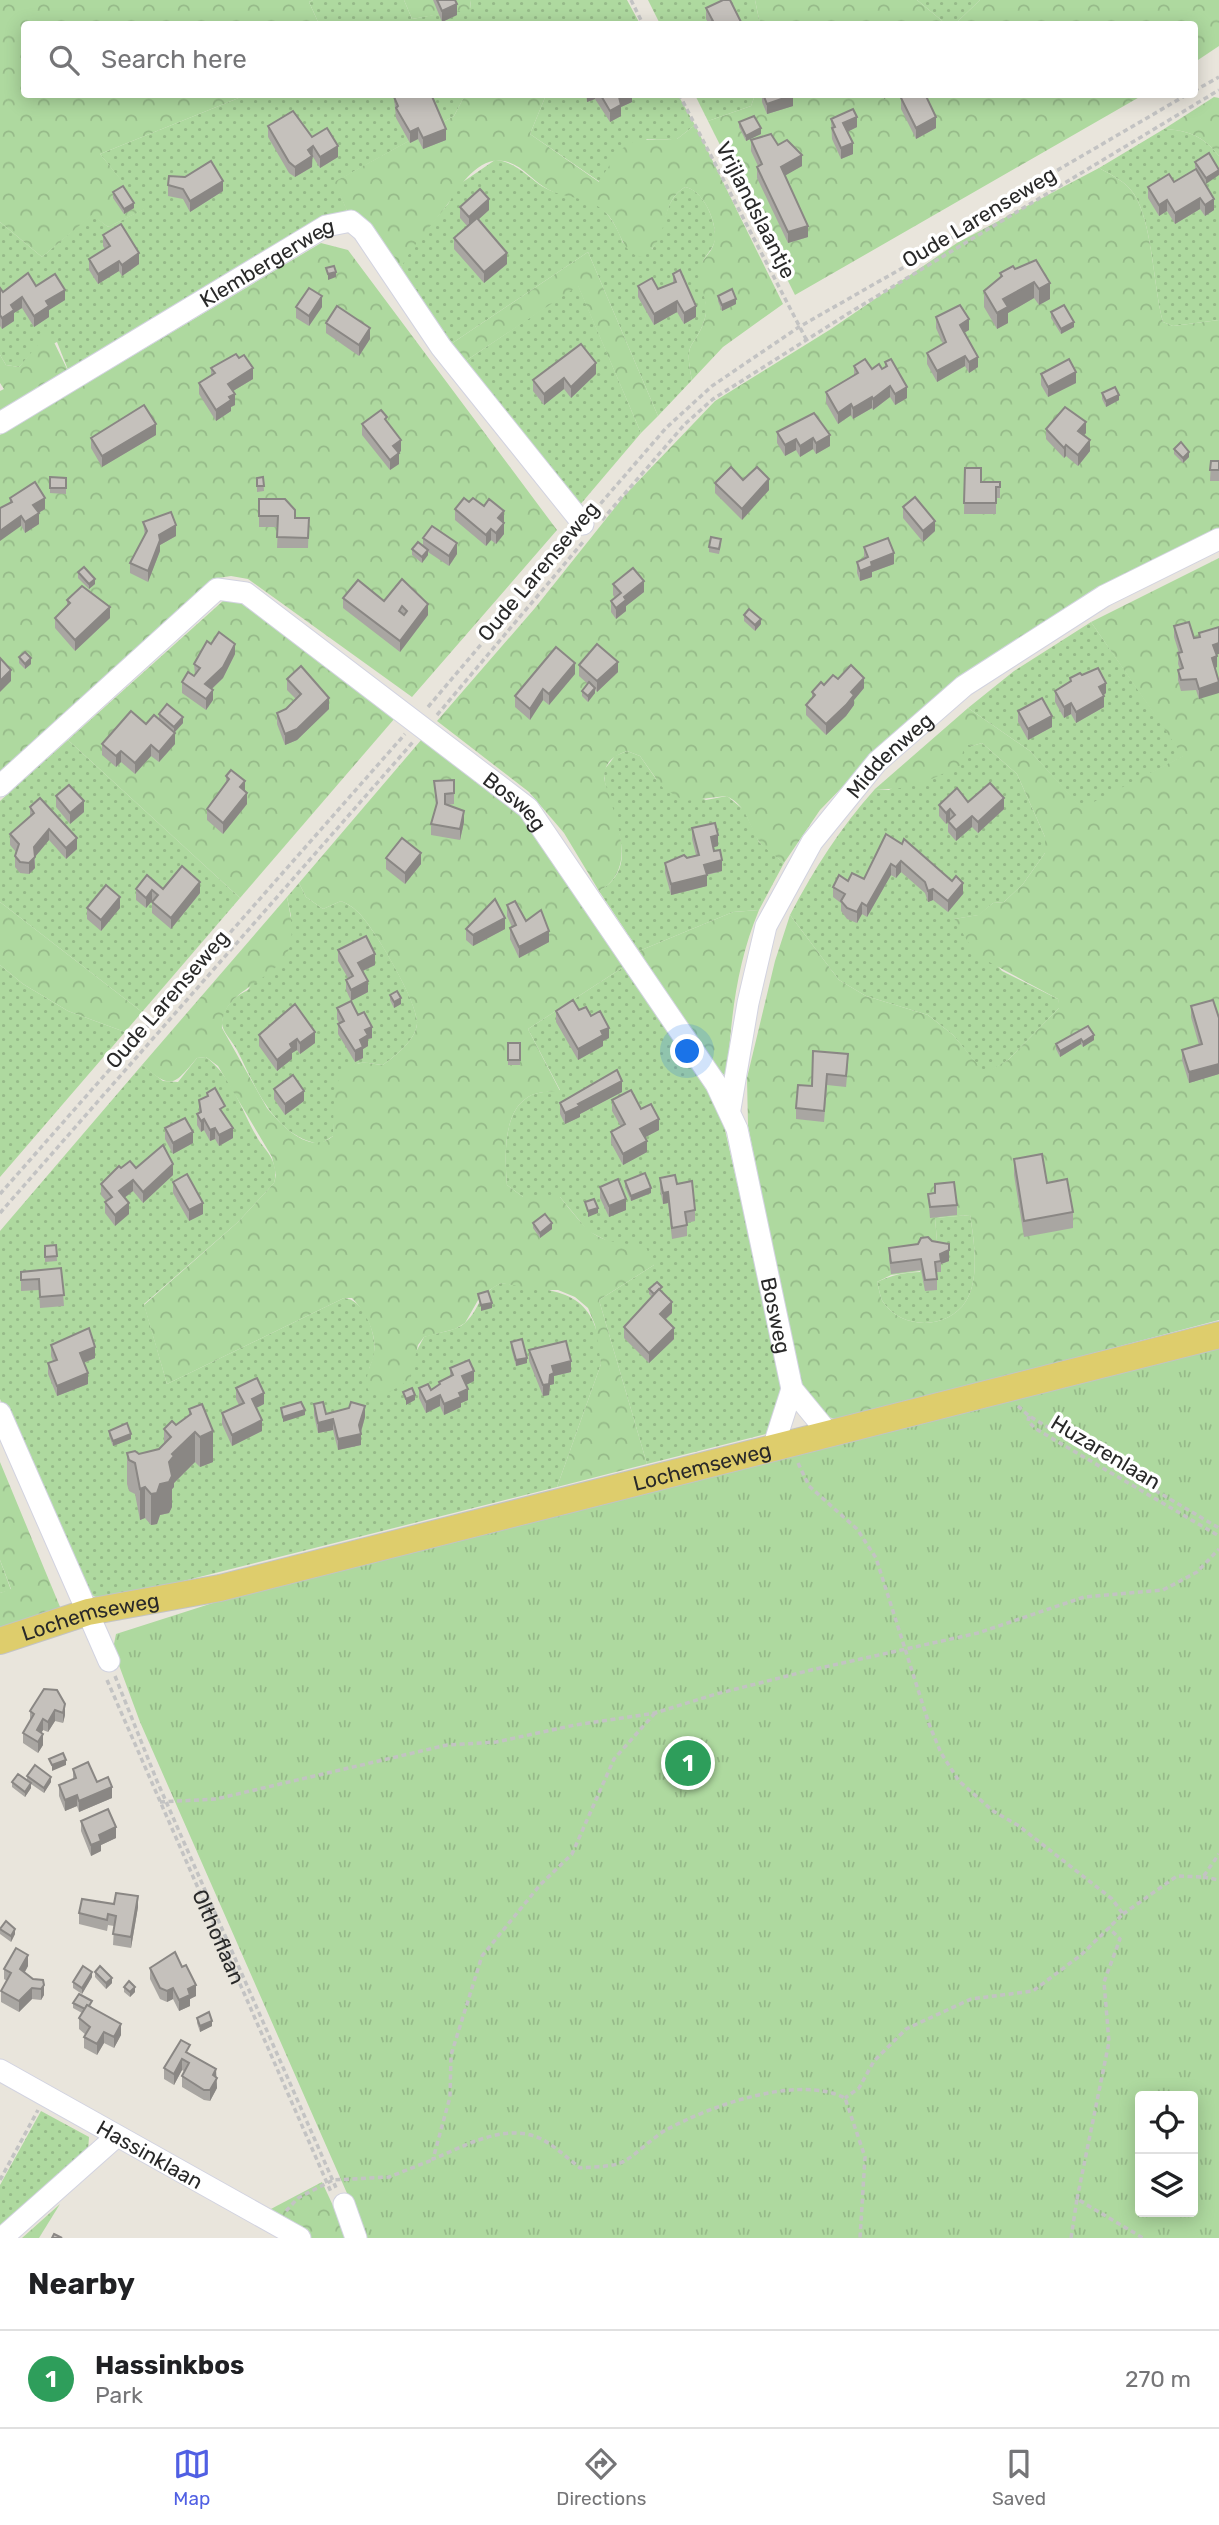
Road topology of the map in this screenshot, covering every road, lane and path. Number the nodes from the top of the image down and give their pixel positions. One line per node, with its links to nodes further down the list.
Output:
1 (631, 0): 2 (path)
2 (642, 21)
3 (1219, 77): 4 (path)
4 (1198, 89)
5 (1219, 90): 9 (path, Oude Larenseweg)
6 (681, 98): 8 (path, Vrijlandslaantje)
7 (1181, 98): 8 (path, Oude Larenseweg)
8 (799, 327): 9 (path, Vrijlandslaantje); 11 (path, Oude Larenseweg)
9 (806, 340): 11 (path, Oude Larenseweg)
10 (0, 423): 11 (street, Klembergerweg)
11 (592, 526): 13 (path, Oude Larenseweg); 13 (path, Oude Larenseweg)
12 (1219, 539): 15 (street, Middenweg)
13 (420, 725): 14 (street, Bosweg); 15 (street, Bosweg); 16 (path, Oude Larenseweg); 17 (path, Oude Larenseweg)
14 (0, 786)
15 (730, 1109): 19 (street, Bosweg)
16 (0, 1194)
17 (0, 1213)
18 (1219, 1335): 21 (main road, Lochemseweg)
19 (792, 1388): 21 (street, Bosweg); 23 (street)
20 (0, 1413): 27 (street)
21 (828, 1434): 22 (main road, Lochemseweg)
22 (799, 1442): 23 (main road, Lochemseweg); 29 (path)
23 (773, 1448): 27 (main road, Lochemseweg)
24 (1219, 1528): 25 (path, Huzarenlaan)
25 (1219, 1536)
26 (1219, 1549): 29 (path)
27 (91, 1619): 28 (main road, Lochemseweg); 30 (street)
28 (0, 1642)
29 (904, 1648): 31 (path); 37 (path)
30 (109, 1661): 32 (path, Olthoflaan); 33 (path, Olthoflaan)
31 (655, 1713): 32 (path); 43 (path)
32 (166, 1800): 33 (path); 45 (path, Olthoflaan)
33 (160, 1802): 46 (path, Olthoflaan)
34 (1219, 1854): 35 (path)
35 (1203, 1877): 36 (path); 37 (path)
36 (1219, 1880)
37 (1123, 1914): 38 (path)
38 (1108, 1927): 41 (path); 47 (path)
39 (0, 2070): 40 (street, Hassinklaan)
40 (46, 2096): 42 (street, Hassinklaan); 44 (path)
41 (845, 2098): 43 (path); 53 (path)
42 (117, 2136): 49 (street, Hassinklaan); 50 (street)
43 (433, 2159): 45 (path)
44 (0, 2180)
45 (333, 2180): 46 (path); 48 (path, Olthoflaan)
46 (327, 2182): 48 (path, Olthoflaan); 49 (path)
47 (1077, 2199): 54 (path); 55 (path)
48 (344, 2204): 52 (street)
49 (278, 2225): 51 (street, Hassinklaan)
50 (2, 2238)
51 (300, 2238)
52 (356, 2238)
53 (860, 2238)
54 (1071, 2238)
55 (1143, 2238)

